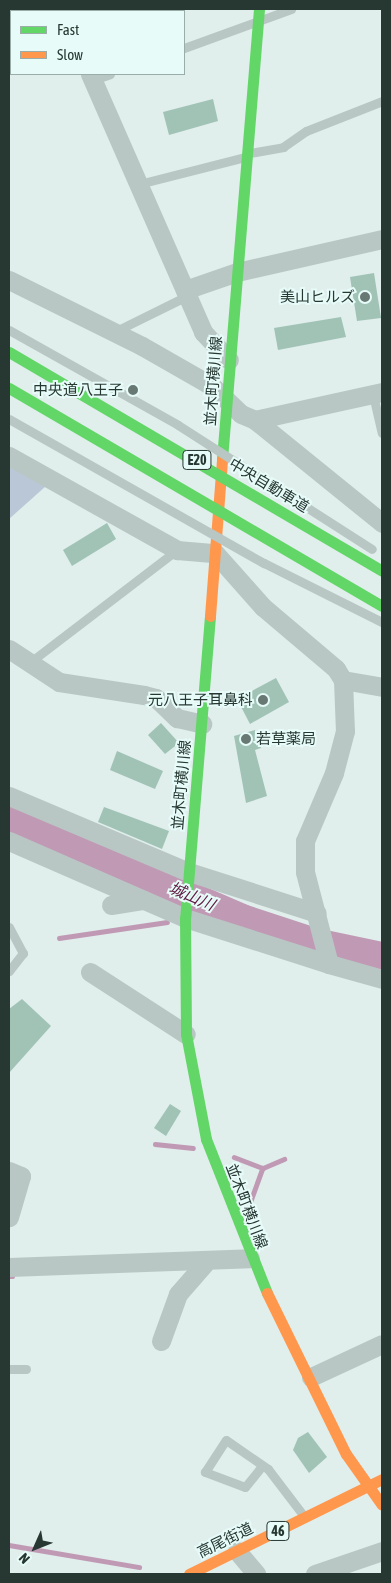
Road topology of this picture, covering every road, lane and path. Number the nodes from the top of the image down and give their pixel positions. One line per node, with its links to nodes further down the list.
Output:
1 (259, 9): 3 (main road, 並木町横川線)
2 (291, 9): 3 (lane)
3 (258, 21): 4 (lane); 7 (main road, 並木町横川線)
4 (185, 48)
5 (98, 76): 8 (street)
6 (382, 102): 7 (lane)
7 (247, 155): 8 (lane); 10 (main road, 並木町横川線)
8 (139, 184): 12 (street)
9 (382, 239): 10 (street)
10 (237, 272): 12 (street); 16 (main road, 並木町横川線)
11 (9, 280): 14 (street)
12 (186, 293): 14 (lane); 16 (street)
13 (9, 330): 27 (lane, bridge)
14 (114, 332): 19 (street)
15 (9, 352): 28 (main road, 中央自動車道 / E20, bridge)
16 (229, 360): 19 (main road, 並木町横川線)
17 (9, 388): 29 (main road, E20, bridge)
18 (378, 393): 21 (street); 22 (lane)
19 (227, 402): 21 (street); 26 (main road, 並木町横川線)
20 (9, 419): 30 (lane, bridge)
21 (255, 420): 24 (street)
22 (382, 433)
23 (9, 456): 25 (street)
24 (382, 523)
25 (177, 550): 26 (street); 32 (lane)
26 (215, 553): 33 (street); 35 (main road, 並木町横川線)
27 (382, 556)
28 (382, 571)
29 (382, 606)
30 (382, 622)
31 (9, 649): 32 (street)
32 (28, 663): 35 (street)
33 (343, 680): 34 (street); 42 (street)
34 (382, 687)
35 (202, 724): 38 (main road, 並木町横川線)
36 (9, 796): 38 (street)
37 (9, 841): 39 (street)
38 (189, 874): 41 (main road, 並木町横川線); 42 (street)
39 (144, 900): 40 (street); 41 (street)
40 (111, 905)
41 (185, 915): 44 (street); 48 (main road, 並木町横川線)
42 (319, 918): 44 (street)
43 (9, 927): 45 (lane)
44 (328, 960): 47 (street)
45 (9, 971)
46 (90, 972): 48 (street)
47 (382, 979)
48 (186, 1034): 51 (main road, 並木町横川線)
49 (9, 1171): 50 (street)
50 (9, 1217)
51 (250, 1258): 52 (street); 58 (main road, 並木町横川線)
52 (205, 1263): 53 (street); 54 (street)
53 (9, 1267)
54 (161, 1341)
55 (382, 1344): 58 (street)
56 (9, 1369): 57 (lane)
57 (26, 1369)
58 (311, 1377): 61 (main road, 並木町横川線)
59 (262, 1466): 59 (lane); 63 (lane)
60 (382, 1479): 61 (main road, 高尾街道 / 46)
61 (367, 1486): 62 (main road, 並木町横川線); 63 (main road, 高尾街道 / 46)
62 (382, 1505)
63 (305, 1517): 64 (main road, 高尾街道 / 46)
64 (238, 1551): 66 (main road, 高尾街道 / 46); 67 (street)
65 (382, 1551): 68 (street)
66 (189, 1574)
67 (256, 1574)
68 (315, 1574)

